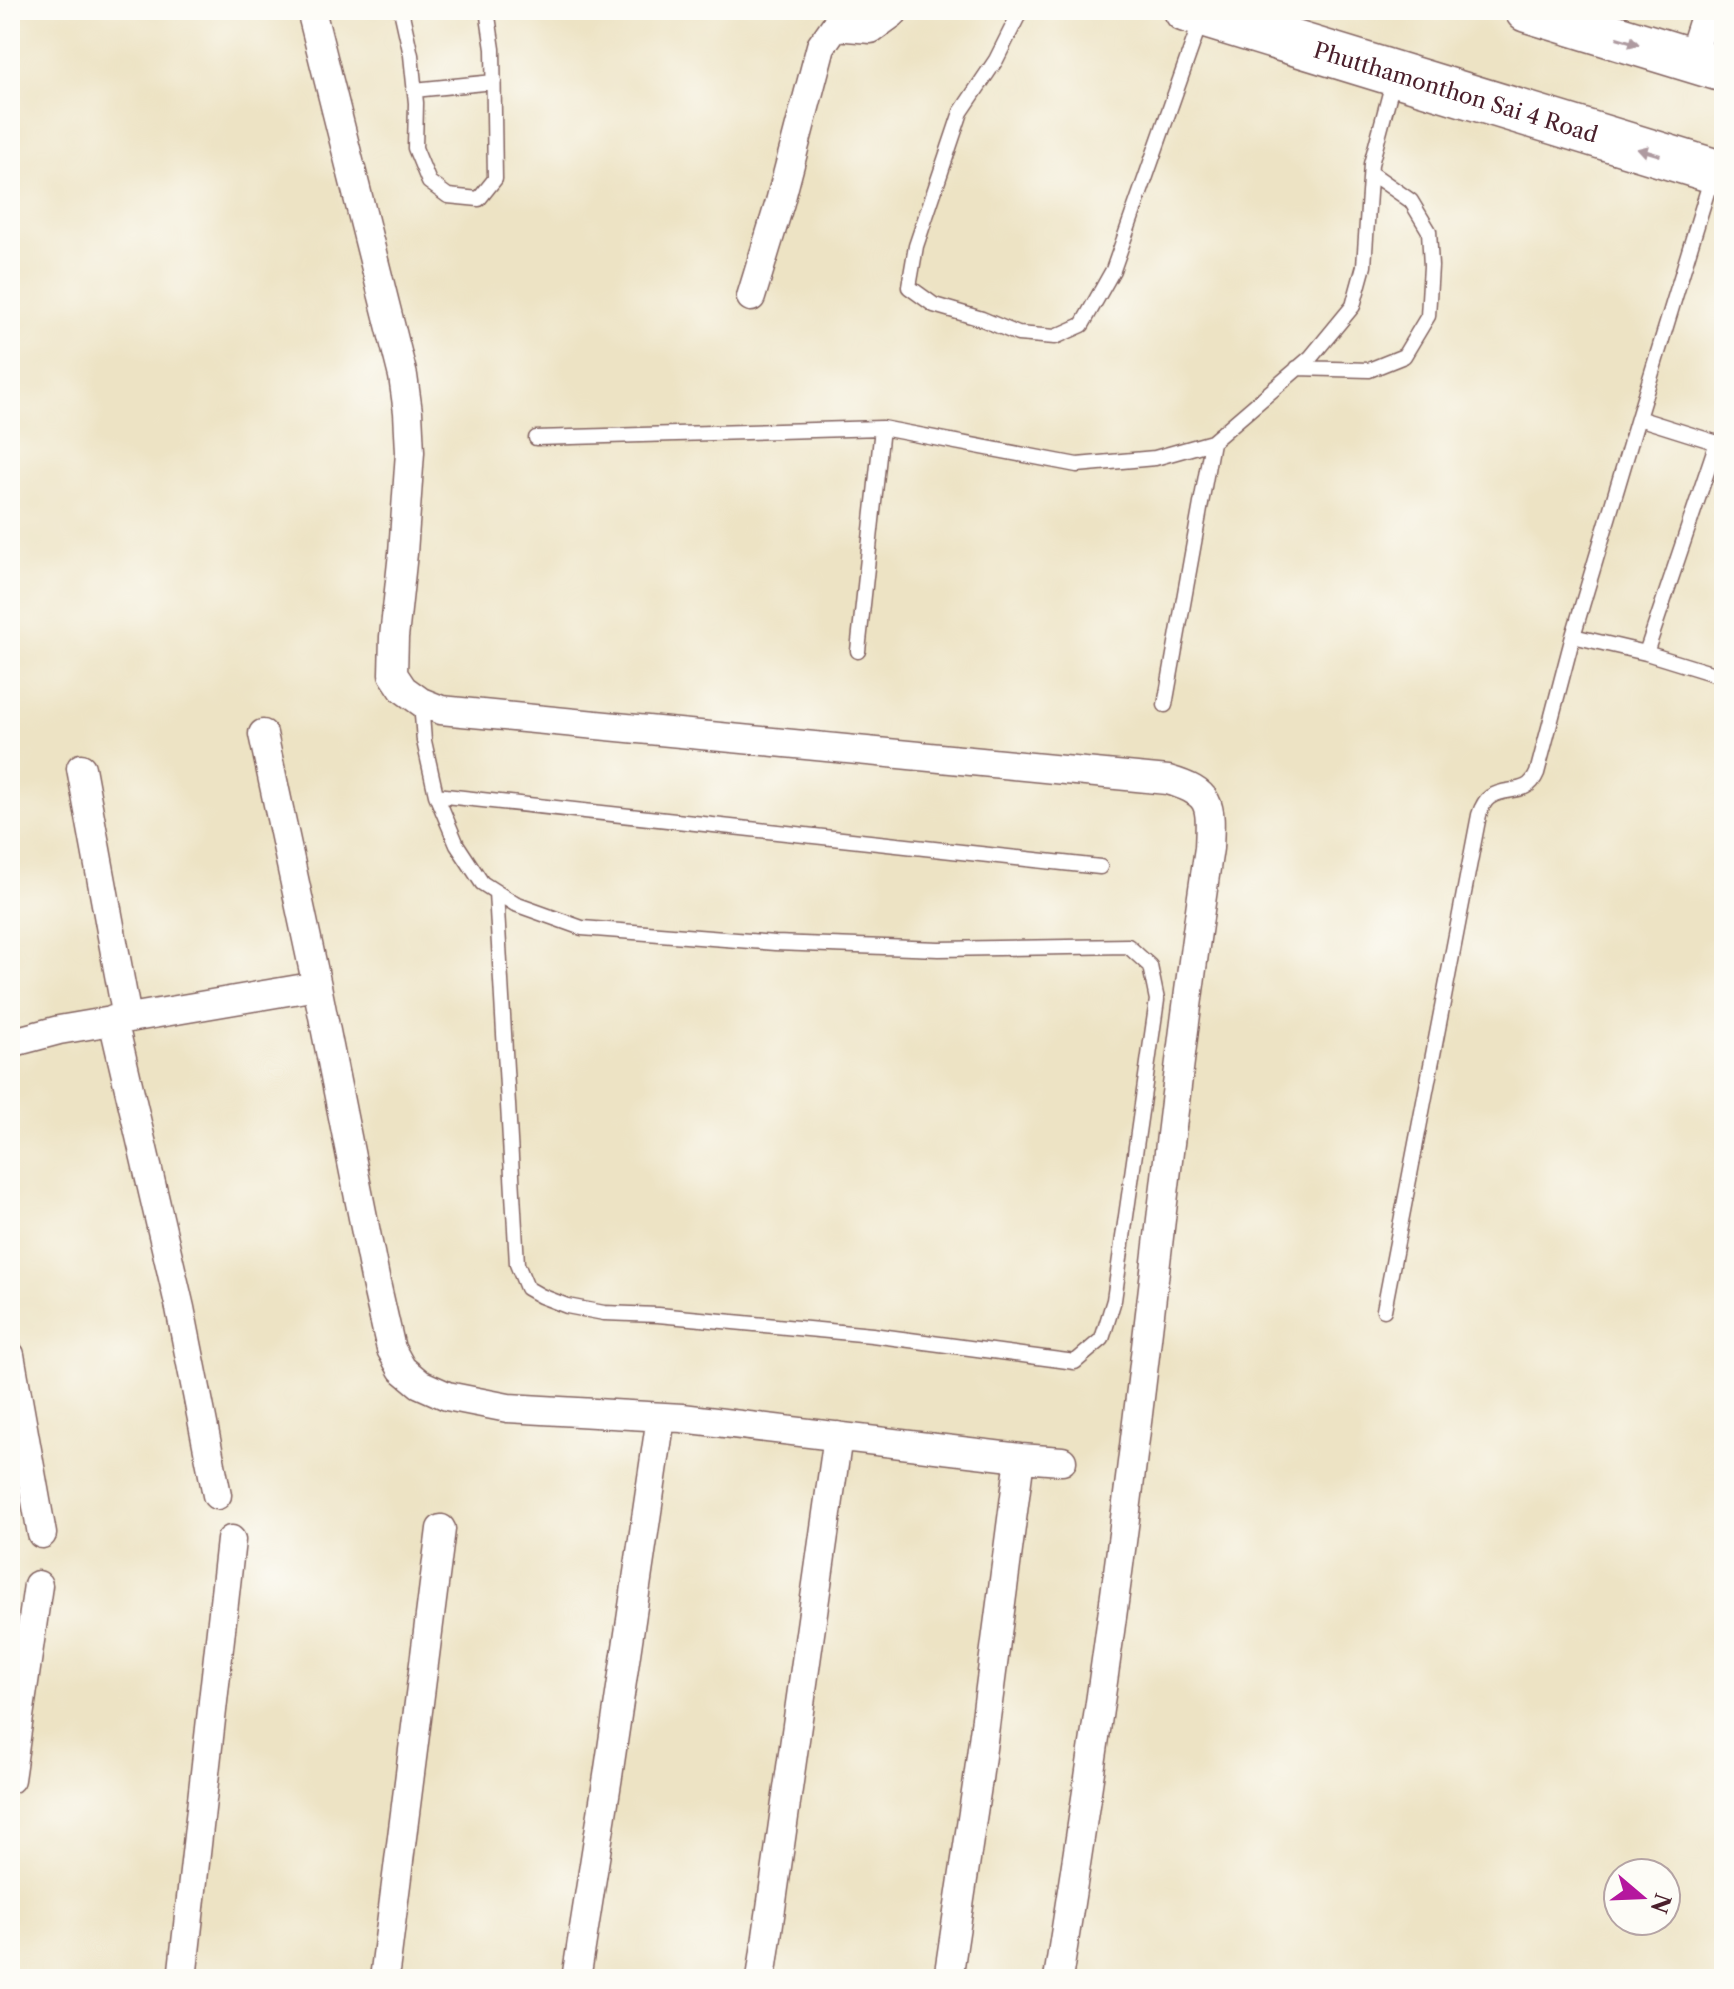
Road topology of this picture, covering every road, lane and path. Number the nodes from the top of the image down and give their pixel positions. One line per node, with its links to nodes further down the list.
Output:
1 (311, 10): 26 (street)
2 (401, 10): 12 (lane)
3 (487, 10): 11 (lane)
4 (894, 10): 15 (street)
5 (1021, 10): 8 (lane)
6 (1527, 10): 9 (main road, one-way to 9)
7 (1707, 10): 9 (street)
8 (1194, 13): 10 (main road, Phutthamonthon Sai 4 Road)
9 (1707, 65)
10 (1395, 74): 13 (lane); 14 (main road, Phutthamonthon Sai 4 Road, one-way to 10)
11 (494, 82): 12 (lane); 12 (lane)
12 (414, 90)
13 (1371, 173): 16 (lane); 16 (lane)
14 (1719, 173): 17 (lane)
15 (751, 297)
16 (1297, 368): 20 (lane)
17 (1638, 418): 21 (lane); 22 (lane)
18 (882, 428): 19 (lane); 20 (lane); 23 (lane)
19 (536, 438)
20 (1212, 442): 27 (lane)
21 (1720, 444): 24 (lane)
22 (1573, 636): 24 (lane); 36 (lane)
23 (858, 651)
24 (1646, 653): 25 (lane)
25 (1724, 677)
26 (421, 702): 30 (lane); 53 (street)
27 (1165, 705)
28 (263, 734): 33 (street)
29 (81, 768): 34 (street)
30 (436, 795): 31 (lane); 32 (lane)
31 (1100, 867)
32 (496, 892): 32 (lane)
33 (317, 986): 34 (street); 38 (street)
34 (120, 1019): 35 (street); 42 (street)
35 (10, 1043)
36 (1384, 1310)
37 (10, 1355): 44 (street)
38 (661, 1417): 39 (street); 50 (street)
39 (838, 1436): 40 (street); 51 (street)
40 (1020, 1458): 41 (street); 52 (street)
41 (1062, 1461)
42 (217, 1495)
43 (441, 1529): 49 (street)
44 (42, 1534)
45 (231, 1540): 48 (street)
46 (38, 1585): 47 (street)
47 (10, 1779)
48 (182, 1979)
49 (384, 1979)
50 (576, 1979)
51 (761, 1979)
52 (948, 1979)
53 (1058, 1979)

